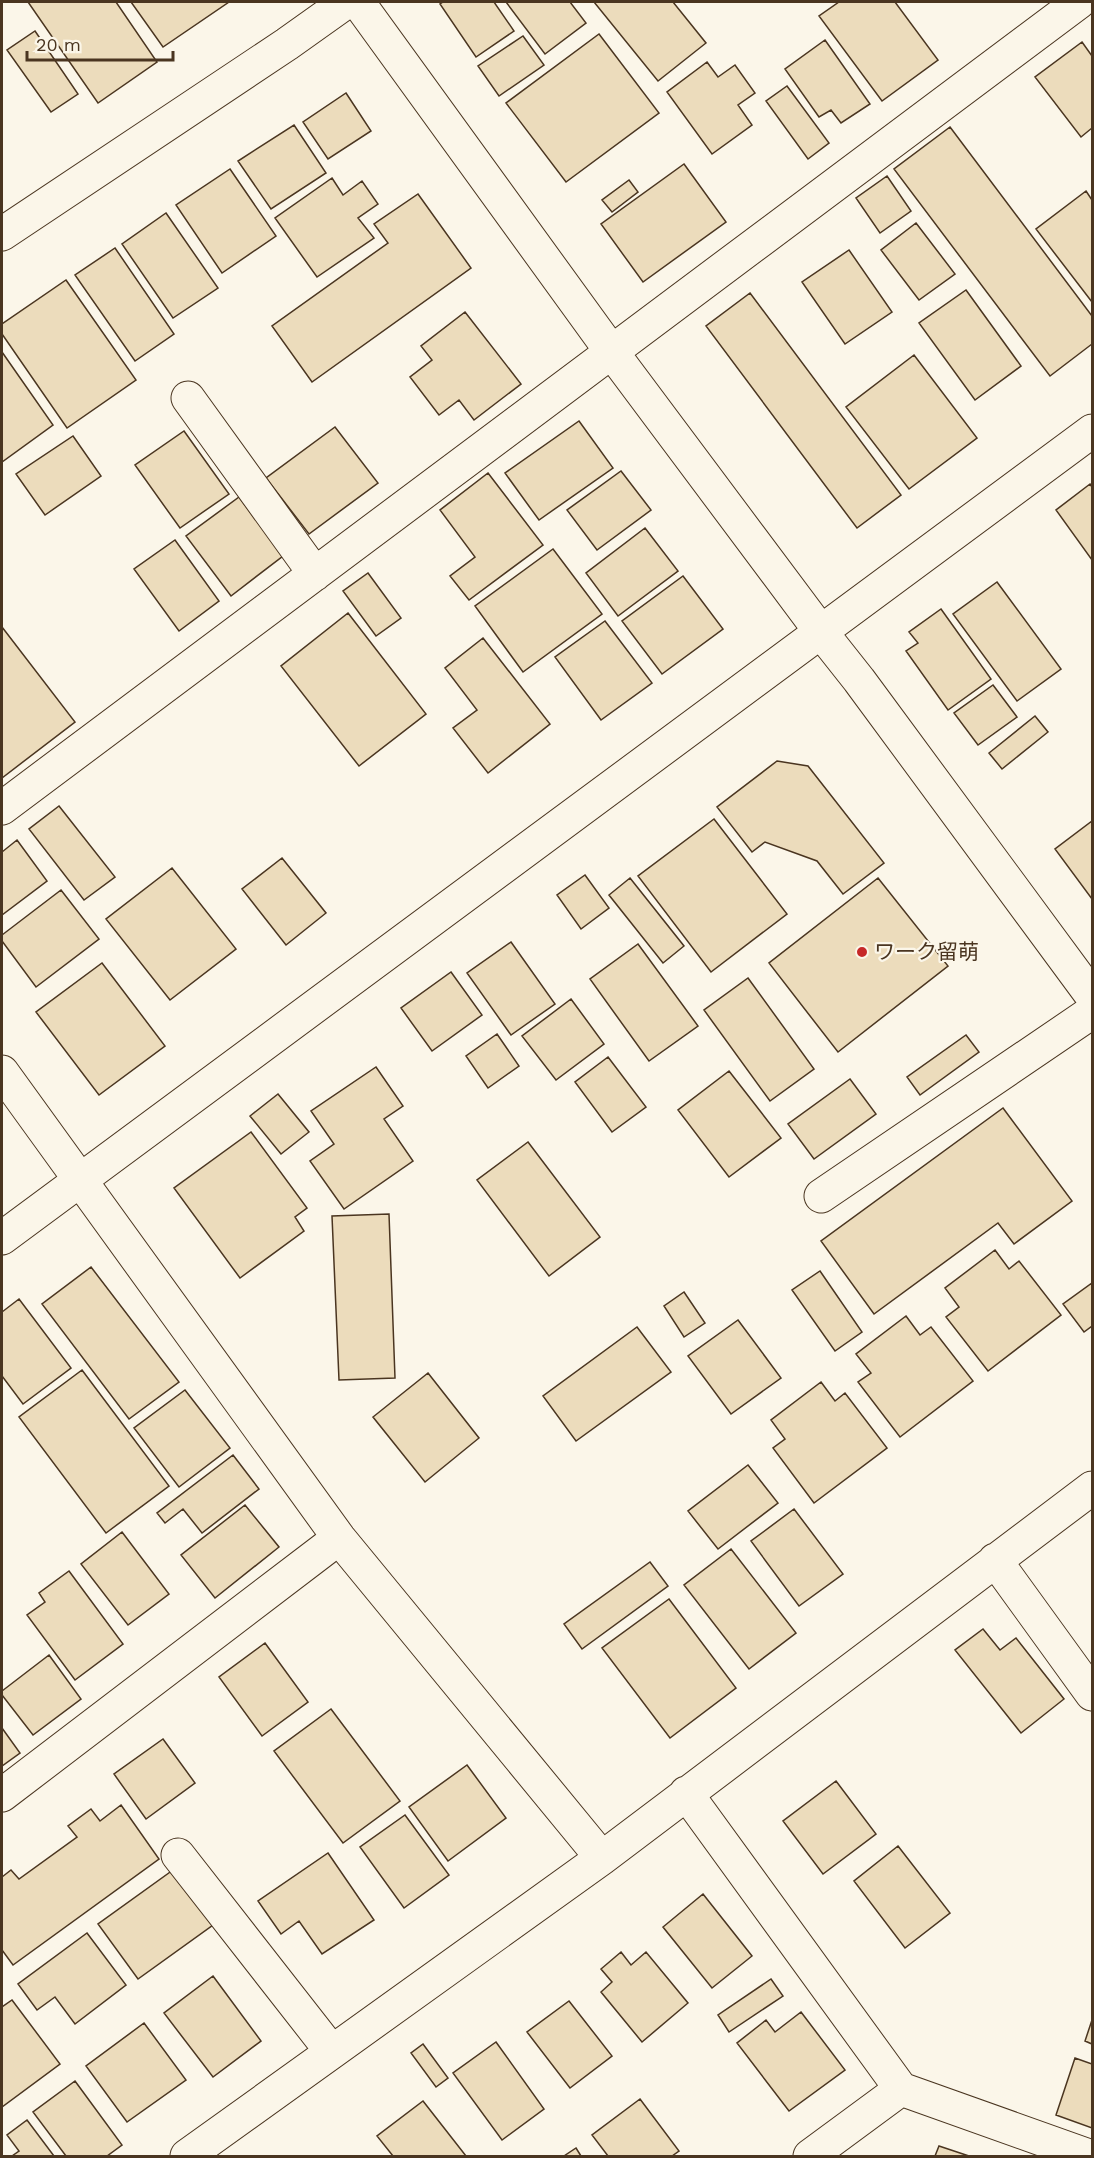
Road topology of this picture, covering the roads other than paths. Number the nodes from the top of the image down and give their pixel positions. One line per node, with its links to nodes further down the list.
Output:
1 (346, 2): 4 (street)
2 (358, 2): 5 (street)
3 (1079, 2): 5 (street)
4 (2, 234)
5 (611, 351): 8 (street); 9 (street)
6 (188, 398): 8 (street)
7 (1092, 431): 9 (street)
8 (315, 574): 10 (street)
9 (821, 632): 11 (street); 14 (street)
10 (2, 808)
11 (1092, 996)
12 (1092, 1012): 15 (street)
13 (2, 1072): 14 (street)
14 (79, 1179): 16 (street); 18 (street)
15 (821, 1196)
16 (2, 1238)
17 (1092, 1488): 19 (street)
18 (339, 1538): 22 (street); 24 (street)
19 (995, 1560): 20 (street); 21 (street)
20 (1092, 1694)
21 (686, 1793): 24 (street); 26 (street)
22 (2, 1795)
23 (178, 1855): 25 (street)
24 (602, 1858): 25 (street)
25 (332, 2052): 27 (street)
26 (901, 2089): 28 (street); 29 (street)
27 (187, 2157)
28 (810, 2157)
29 (1089, 2157)

